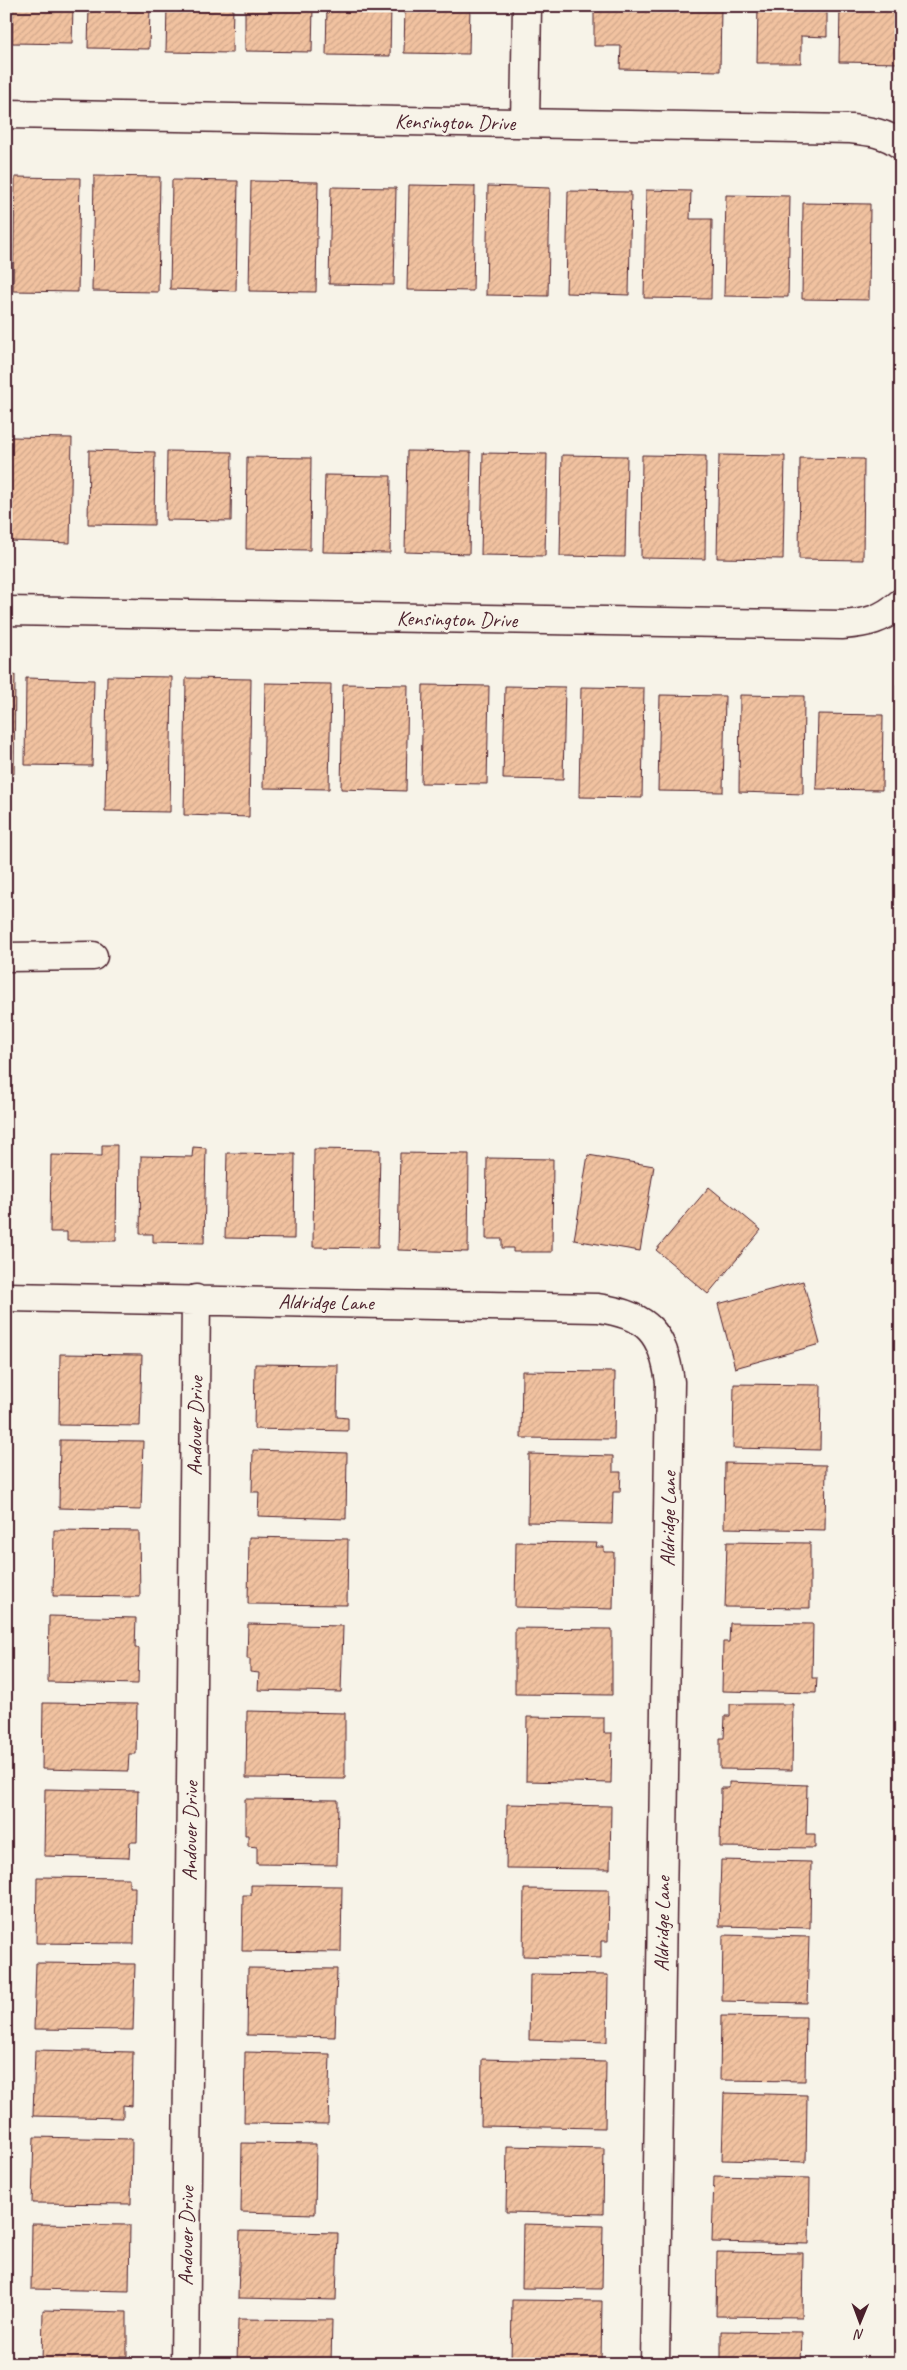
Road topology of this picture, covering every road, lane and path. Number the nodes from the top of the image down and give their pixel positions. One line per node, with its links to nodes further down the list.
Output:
1 (527, 6): 3 (street)
2 (6, 114): 3 (street, Kensington Drive)
3 (525, 123): 4 (street, Kensington Drive)
4 (901, 145)
5 (901, 603): 6 (street, Kensington Drive)
6 (6, 611)
7 (93, 956): 8 (street)
8 (6, 957)
9 (6, 1297): 10 (street, Aldridge Lane)
10 (196, 1299): 11 (street, Andover Drive); 12 (street, Aldridge Lane)
11 (185, 2364)
12 (655, 2364)

